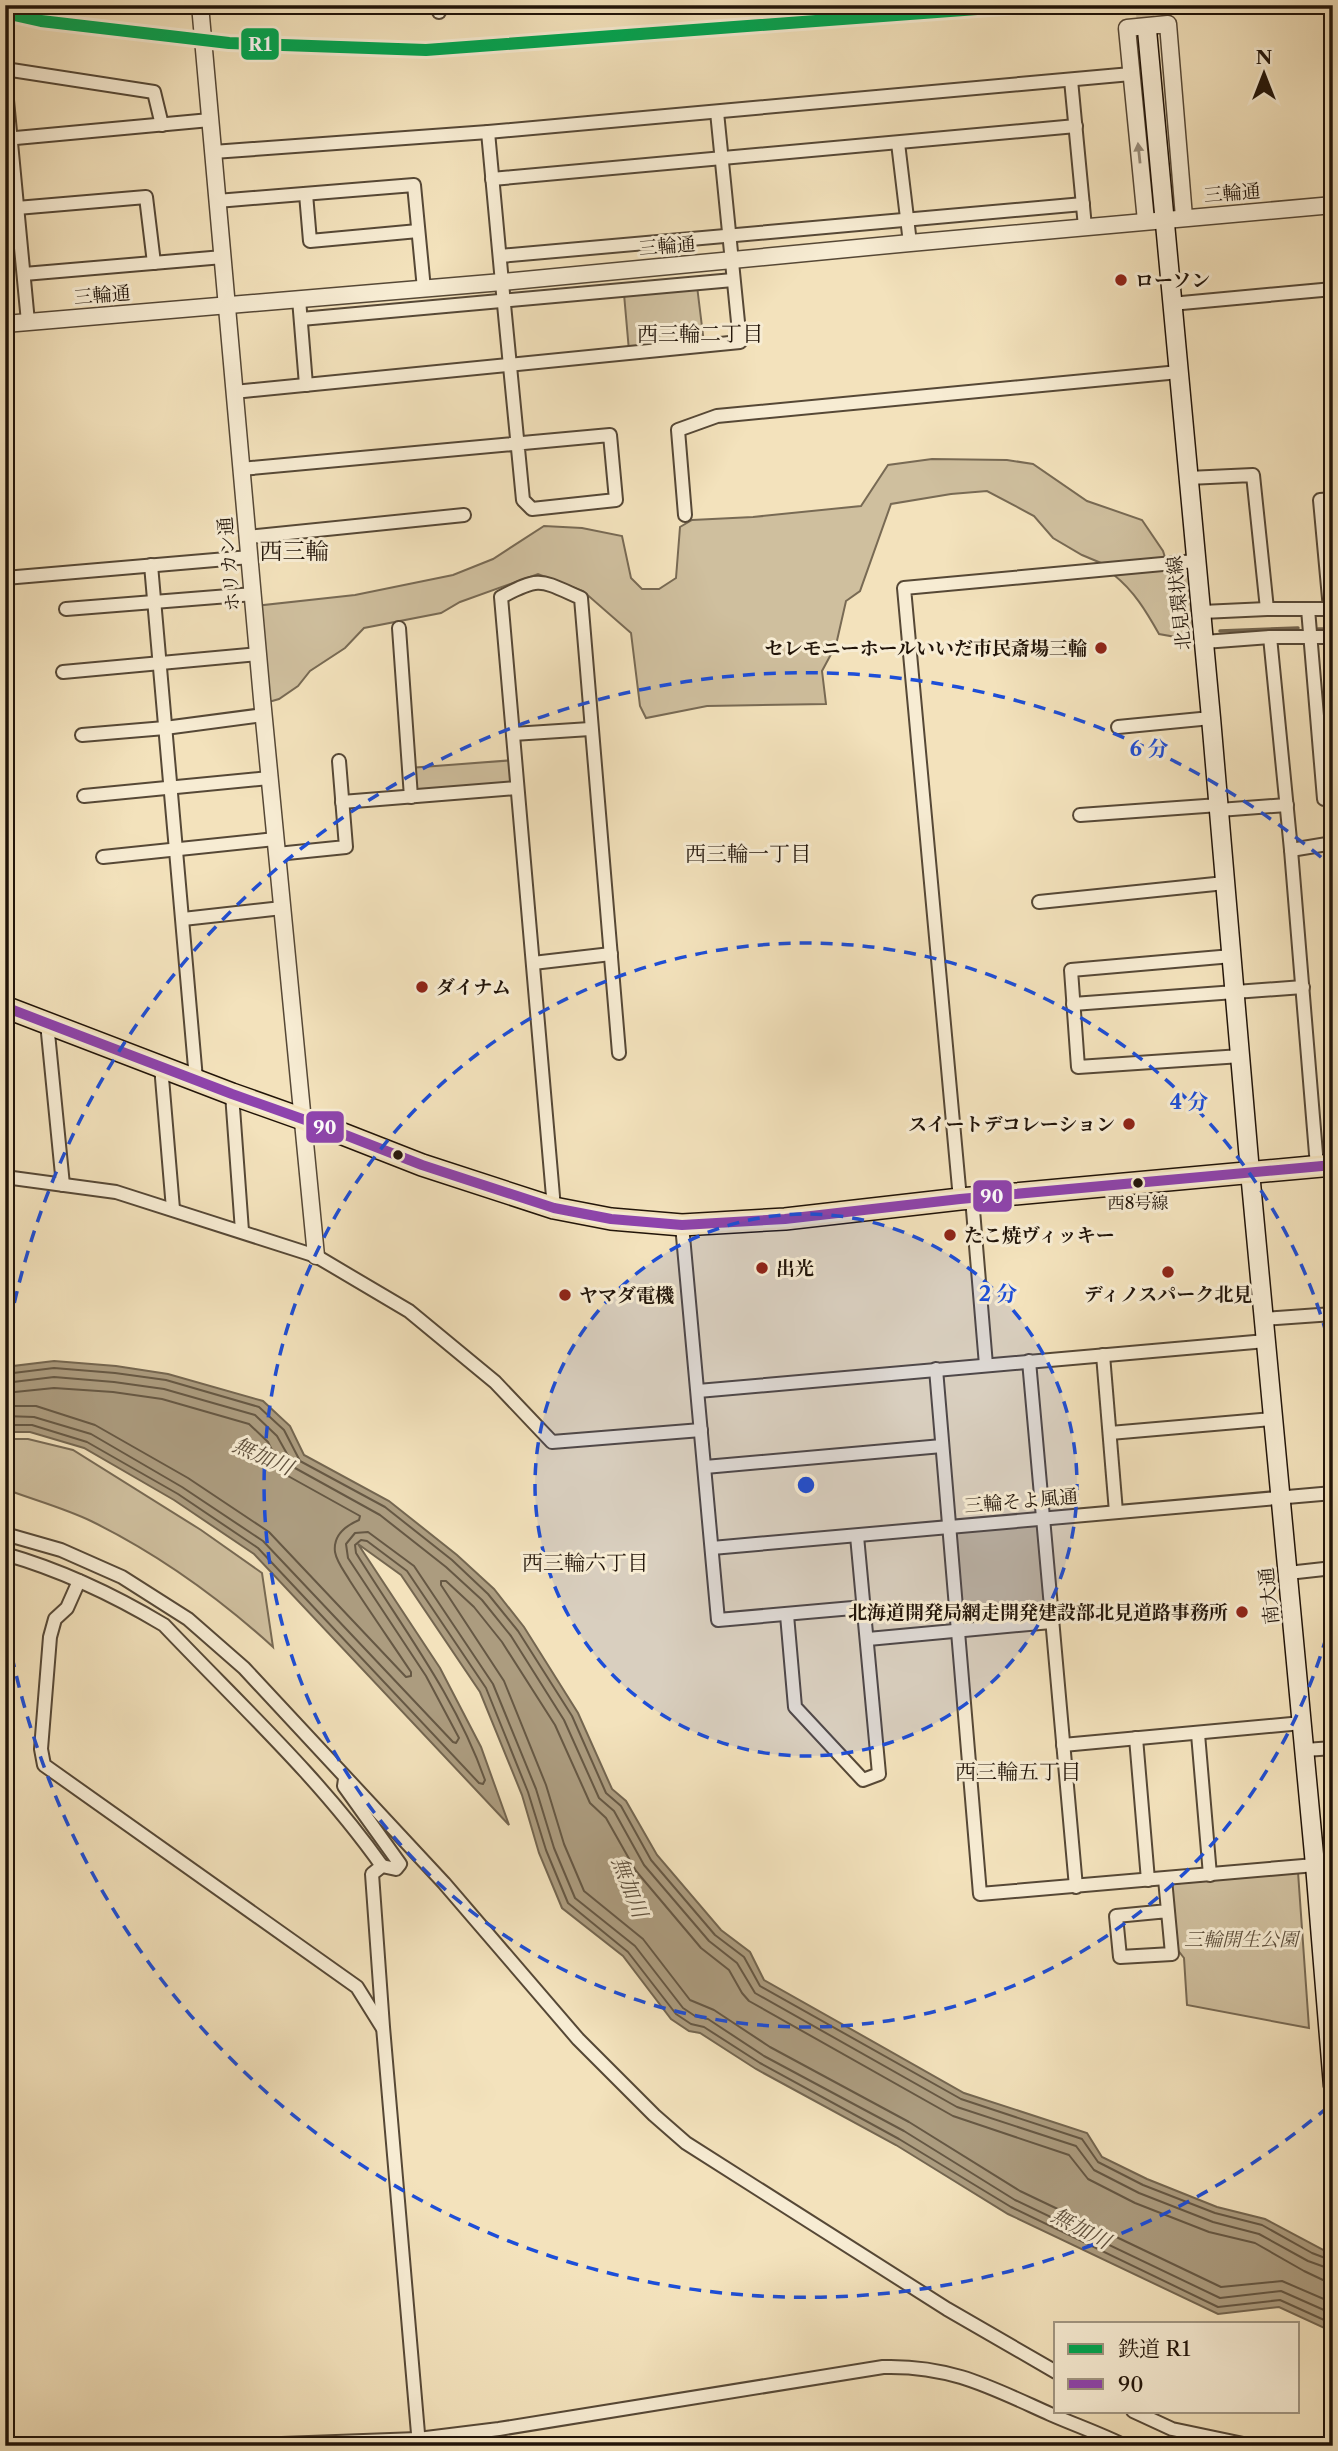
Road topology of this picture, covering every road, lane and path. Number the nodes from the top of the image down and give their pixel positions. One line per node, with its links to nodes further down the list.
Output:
1 (200, 5): 8 (street, ホリカン通)
2 (1147, 30): 24 (main road, 北見環状線)
3 (5, 69): 9 (street)
4 (1131, 74): 6 (street); 22 (street); 24 (street, one-way to 4)
5 (5, 79): 12 (street)
6 (1071, 80): 7 (street); 10 (street)
7 (717, 111): 11 (street); 15 (street)
8 (210, 120): 9 (street); 14 (street, ホリカン通)
9 (162, 124): 12 (street)
10 (1076, 126): 13 (street); 19 (street)
11 (488, 132): 14 (street); 16 (street)
12 (8, 139): 21 (street)
13 (898, 143): 15 (street); 23 (street)
14 (213, 152): 18 (street, ホリカン通)
15 (721, 158): 16 (street); 27 (street)
16 (492, 179): 29 (street)
17 (306, 194): 18 (street); 26 (street); 26 (street)
18 (217, 201): 30 (street, ホリカン通)
19 (1083, 204): 23 (street); 25 (street)
20 (1333, 205): 22 (street, 三輪通)
21 (11, 208): 32 (street); 33 (street)
22 (1184, 217): 24 (street, 三輪通)
23 (907, 220): 27 (street); 28 (street)
24 (1155, 220): 25 (street, 三輪通); 40 (main road, 北見環状線)
25 (1085, 227): 28 (street, 三輪通)
26 (418, 231): 36 (street)
27 (728, 236): 29 (street); 31 (street)
28 (910, 243): 31 (street, 三輪通)
29 (500, 256): 35 (street)
30 (223, 257): 32 (street); 41 (street, ホリカン通)
31 (731, 261): 34 (street); 35 (street, 三輪通)
32 (154, 263): 33 (street)
33 (24, 274): 43 (street)
34 (733, 280): 39 (street); 45 (street)
35 (502, 282): 36 (street, 三輪通); 39 (street)
36 (424, 289): 38 (street, 三輪通)
37 (1333, 289): 40 (street)
38 (299, 299): 41 (street, 三輪通); 42 (street)
39 (504, 302): 42 (street); 45 (street)
40 (1171, 304): 46 (main road, 北見環状線)
41 (226, 305): 43 (street, 三輪通); 48 (street, ホリカン通)
42 (301, 319): 47 (street)
43 (28, 322): 44 (street, 三輪通)
44 (5, 324)
45 (510, 366): 47 (street); 49 (street)
46 (1179, 372): 51 (main road, 北見環状線); 54 (street)
47 (306, 385): 48 (street)
48 (234, 393): 50 (street, ホリカン通)
49 (517, 443): 49 (street); 50 (street)
50 (241, 469): 55 (street, ホリカン通)
51 (1188, 478): 57 (main road, 北見環状線); 63 (street)
52 (1333, 499): 59 (street)
53 (464, 515): 55 (street)
54 (685, 515)
55 (248, 537): 56 (street, ホリカン通)
56 (250, 557): 58 (street); 61 (street, ホリカン通)
57 (1195, 561): 67 (main road, 北見環状線); 121 (street)
58 (151, 565): 60 (street); 62 (street)
59 (1330, 576): 66 (street)
60 (5, 578)
61 (254, 594): 62 (street); 73 (street, ホリカン通)
62 (154, 603): 64 (street); 74 (street)
63 (1267, 608): 65 (street); 67 (street)
64 (66, 609)
65 (1308, 609): 66 (street); 69 (street)
66 (1331, 609)
67 (1202, 612): 72 (main road, 北見環状線)
68 (399, 628): 88 (street)
69 (1310, 636): 70 (street); 71 (street); 89 (street)
70 (1333, 637)
71 (1270, 638): 72 (street); 91 (street)
72 (1204, 642): 77 (main road, 北見環状線)
73 (258, 654): 74 (street); 76 (street, ホリカン通)
74 (158, 663): 75 (street); 79 (street)
75 (63, 672)
76 (263, 715): 79 (street); 84 (street, ホリカン通)
77 (1212, 718): 78 (street); 92 (main road, 北見環状線)
78 (1118, 727)
79 (165, 728): 82 (street); 85 (street)
80 (590, 729): 81 (street); 81 (street); 103 (street)
81 (513, 734): 86 (street)
82 (82, 735)
83 (339, 761): 90 (street)
84 (270, 778): 85 (street); 95 (street, ホリカン通)
85 (170, 788): 87 (street); 96 (street)
86 (517, 788): 88 (street); 105 (street)
87 (84, 796)
88 (411, 797): 90 (street)
89 (1333, 798)
90 (342, 802): 95 (street)
91 (1287, 805): 92 (street); 97 (street)
92 (1219, 808): 93 (street); 99 (main road, 北見環状線)
93 (1080, 815)
94 (1333, 843): 97 (street)
95 (276, 847): 96 (street); 101 (street, ホリカン通)
96 (176, 849): 98 (street); 102 (street)
97 (1291, 850): 106 (street)
98 (103, 857)
99 (1226, 883): 100 (street); 104 (main road, 北見環状線)
100 (1039, 902)
101 (282, 908): 102 (street); 116 (street, ホリカン通)
102 (183, 919): 114 (street)
103 (611, 954): 105 (street); 111 (street)
104 (1232, 956): 107 (main road, 北見環状線); 108 (street)
105 (533, 963): 122 (street)
106 (1303, 987): 107 (street); 117 (street)
107 (1235, 991): 108 (street); 112 (main road, 北見環状線)
108 (1073, 1004): 112 (street)
109 (5, 1007): 110 (highway)
110 (47, 1023): 113 (highway); 120 (street)
111 (619, 1053)
112 (1241, 1056): 118 (main road, 北見環状線)
113 (161, 1066): 114 (highway); 123 (street)
114 (196, 1079): 115 (highway)
115 (232, 1094): 116 (highway); 125 (street)
116 (301, 1118): 122 (highway); 126 (street, ホリカン通)
117 (1325, 1166): 118 (highway)
118 (1250, 1172): 121 (highway); 128 (main road, 南大通)
119 (5, 1177): 120 (street)
120 (63, 1185): 123 (street)
121 (966, 1198): 124 (highway); 132 (street)
122 (554, 1208): 124 (highway)
123 (173, 1209): 125 (street)
124 (682, 1225): 134 (street)
125 (242, 1231): 126 (street)
126 (316, 1255): 136 (street)
127 (1333, 1314): 128 (street)
128 (1264, 1319): 129 (main road, 南大通)
129 (1266, 1341): 130 (street); 135 (main road, 南大通)
130 (1103, 1355): 131 (street); 137 (street)
131 (1029, 1361): 132 (street); 143 (street)
132 (986, 1365): 133 (street)
133 (936, 1369): 134 (street); 138 (street)
134 (698, 1391): 136 (street)
135 (1273, 1419): 137 (street); 141 (main road, 南大通)
136 (701, 1430): 139 (street)
137 (1110, 1433): 142 (street)
138 (942, 1446): 139 (street); 144 (street)
139 (705, 1467): 147 (street)
140 (1333, 1493): 141 (street, 三輪そよ風通)
141 (1280, 1498): 142 (street, 三輪そよ風通); 150 (main road, 南大通)
142 (1116, 1512): 143 (street, 三輪そよ風通)
143 (1042, 1519): 144 (street, 三輪そよ風通); 154 (street)
144 (950, 1527): 146 (street, 三輪そよ風通); 155 (street)
145 (5, 1534): 163 (street)
146 (856, 1536): 147 (street, 三輪そよ風通); 152 (street)
147 (712, 1548): 153 (street)
148 (5, 1554): 151 (street)
149 (1333, 1568): 150 (street)
150 (1288, 1573): 157 (main road, 南大通)
151 (79, 1581): 164 (street); 172 (street)
152 (864, 1607): 153 (street); 156 (street)
153 (787, 1615): 156 (street)
154 (1051, 1622): 155 (street); 160 (street)
155 (960, 1631): 156 (street); 169 (street)
156 (868, 1640)
157 (1302, 1723): 158 (street); 162 (main road, 南大通)
158 (1198, 1734): 159 (street); 166 (street)
159 (1136, 1738): 160 (street); 168 (street)
160 (1063, 1745): 169 (street)
161 (1333, 1748): 162 (street)
162 (1305, 1750): 165 (main road, 南大通)
163 (345, 1779): 164 (street); 175 (street)
164 (382, 1866): 172 (street)
165 (1322, 1873): 166 (street); 171 (main road, 南大通)
166 (1210, 1875): 167 (street)
167 (1165, 1879): 168 (street); 170 (street)
168 (1148, 1880): 169 (street)
169 (1076, 1887)
170 (1168, 1911): 170 (street)
171 (1330, 2012): 173 (main road, 南大通)
172 (383, 2027): 179 (street)
173 (1332, 2076): 174 (main road, 南大通)
174 (1333, 2086)
175 (1054, 2371)
176 (1054, 2412): 179 (street)
177 (1135, 2412): 180 (street)
178 (1062, 2415): 182 (street)
179 (419, 2442): 181 (street)
180 (1226, 2442): 183 (street)
181 (226, 2446)
182 (1125, 2446)
183 (1253, 2446)

